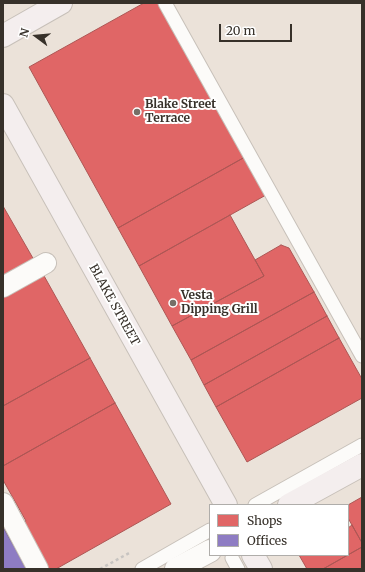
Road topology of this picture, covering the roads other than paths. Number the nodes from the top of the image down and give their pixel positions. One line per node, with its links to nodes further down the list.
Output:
1 (61, 3): 3 (main road)
2 (165, 3): 7 (lane)
3 (3, 36)
4 (3, 105): 11 (main road, BLAKE STREET)
5 (46, 263): 6 (street)
6 (3, 287)
7 (362, 356)
8 (362, 444): 12 (lane)
9 (362, 465): 13 (main road)
10 (3, 503): 17 (street)
11 (225, 504)
12 (257, 504)
13 (291, 504)
14 (209, 531): 18 (lane)
15 (209, 552): 19 (street)
16 (241, 561): 20 (main road)
17 (38, 569)
18 (142, 569)
19 (176, 569)
20 (261, 569)

